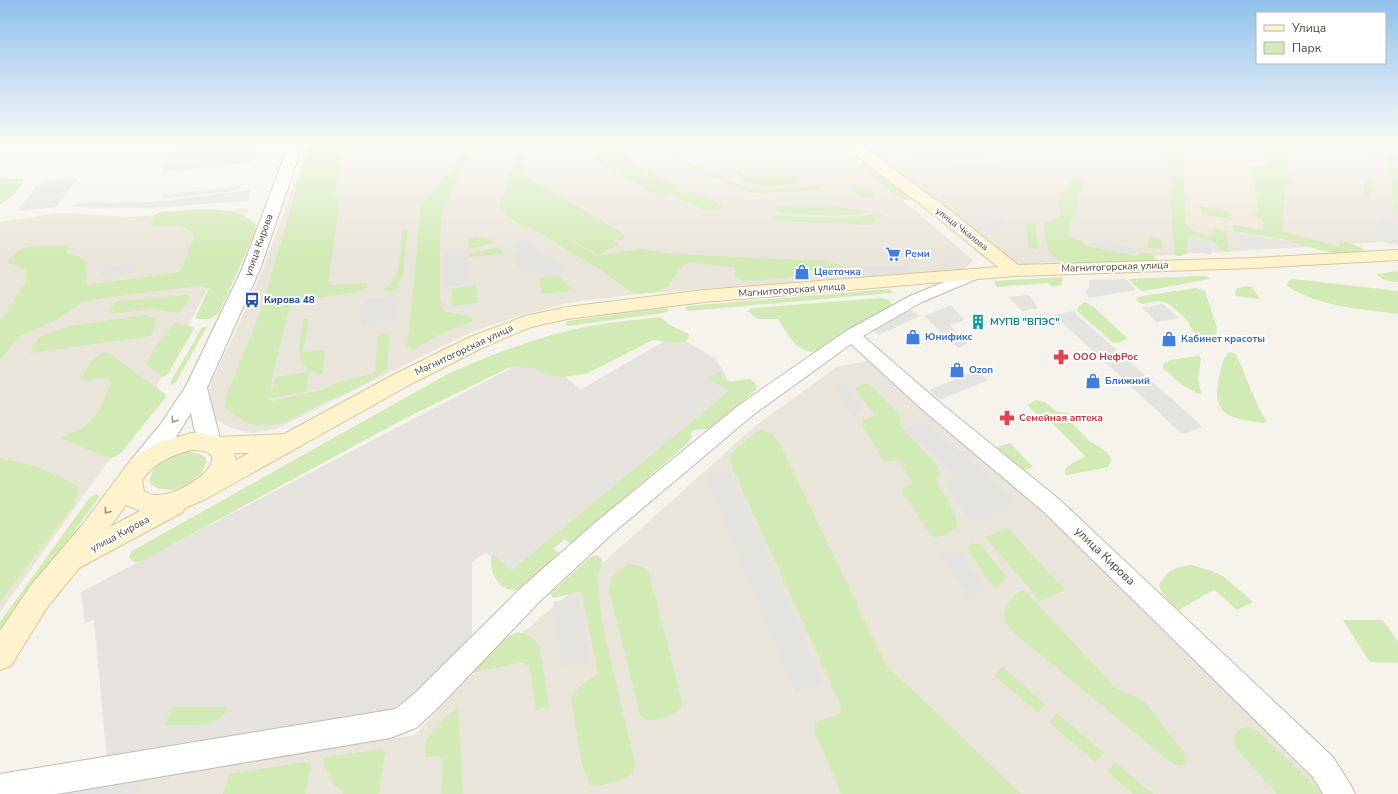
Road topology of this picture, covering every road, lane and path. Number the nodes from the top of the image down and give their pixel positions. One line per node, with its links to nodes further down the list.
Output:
1 (283, 181): 7 (street, улица Кирова)
2 (899, 181): 4 (main road, улица Чкалова)
3 (1398, 255): 4 (main road, Магнитогорская улица)
4 (1014, 271): 5 (main road, Магнитогорская улица)
5 (973, 275): 6 (street); 8 (main road, Магнитогорская улица)
6 (852, 335): 14 (street); 15 (street, улица Кирова)
7 (196, 388): 9 (street); 10 (street, улица Кирова, one-way to 10)
8 (287, 442): 9 (main road, Магнитогорская улица); 11 (main road, Магнитогорская улица)
9 (213, 444): 10 (main road, Магнитогорская улица); 11 (main road)
10 (135, 474): 11 (main road); 12 (main road, улица Кирова, one-way to 12)
11 (199, 491): 12 (main road, улица Кирова)
12 (69, 562): 13 (main road, улица Кирова)
13 (0, 656)
14 (0, 789)
15 (1340, 794)

